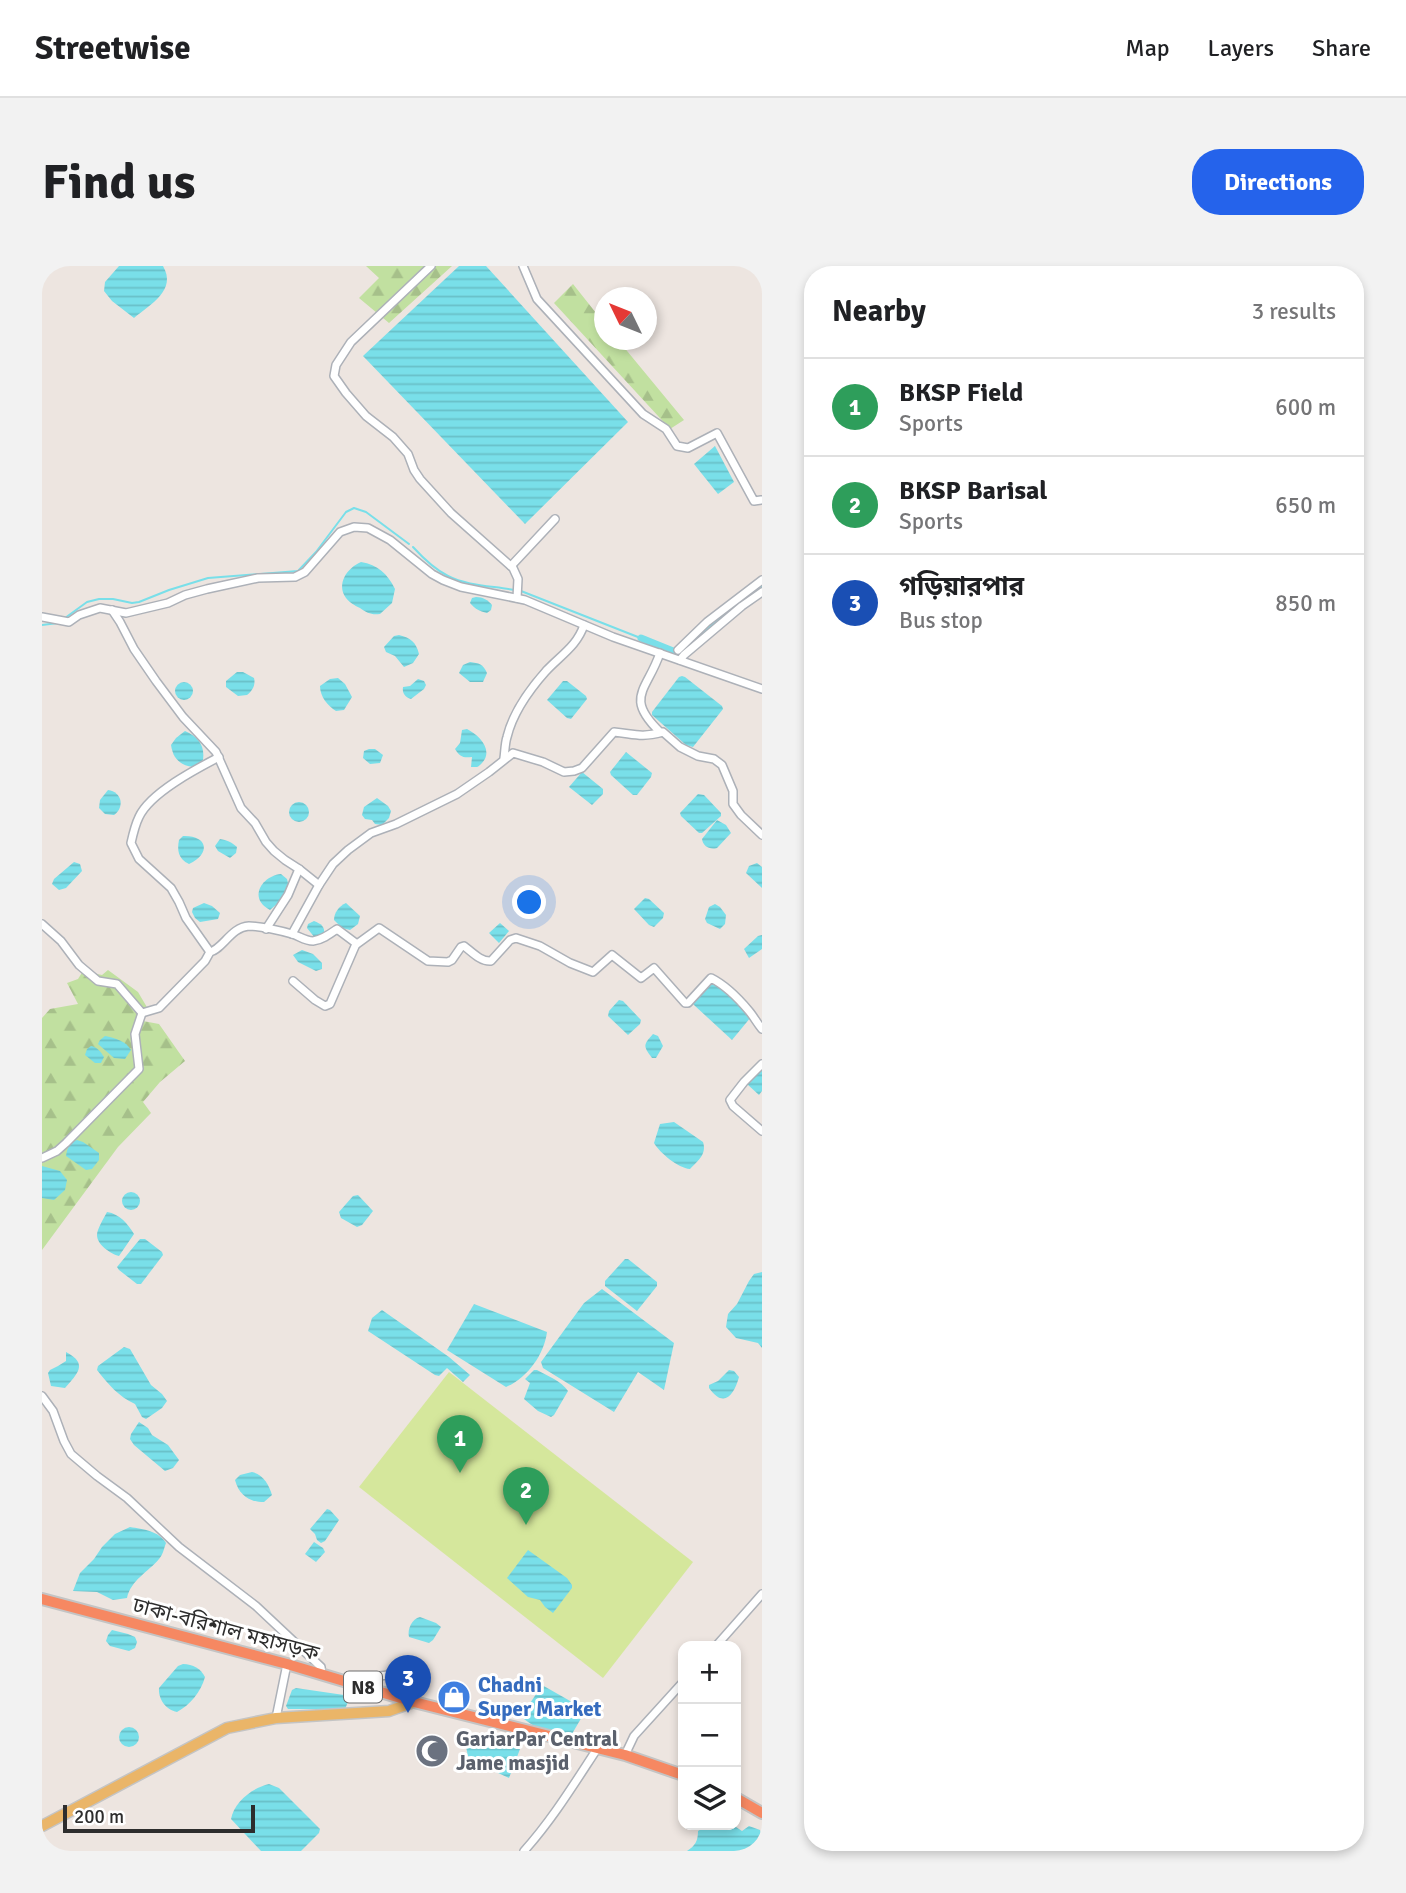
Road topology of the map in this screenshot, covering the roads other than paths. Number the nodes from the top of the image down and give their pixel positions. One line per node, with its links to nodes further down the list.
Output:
1 (431, 266): 5 (street)
2 (523, 266): 3 (street)
3 (762, 500)
4 (555, 519): 5 (street)
5 (511, 566): 8 (street)
6 (762, 580): 12 (street)
7 (762, 592): 14 (street)
8 (517, 598): 9 (street); 11 (street)
9 (112, 609): 10 (street); 17 (street)
10 (42, 617)
11 (584, 625): 13 (street); 18 (street)
12 (678, 650)
13 (660, 653): 14 (street); 16 (street)
14 (680, 660): 15 (street)
15 (762, 689)
16 (660, 732): 18 (street); 19 (street)
17 (219, 757): 20 (street); 26 (street)
18 (504, 758): 21 (street)
19 (762, 835)
20 (299, 869): 21 (street); 23 (street)
21 (318, 885): 24 (street)
22 (42, 923): 28 (street)
23 (266, 929): 24 (street); 26 (street)
24 (292, 934): 25 (street)
25 (356, 944): 27 (street); 29 (street)
26 (209, 952): 28 (street)
27 (293, 981)
28 (142, 1013): 32 (street)
29 (762, 1029)
30 (762, 1064): 31 (street)
31 (762, 1131)
32 (42, 1158)
33 (42, 1396): 38 (street)
34 (762, 1594): 36 (street)
35 (42, 1599): 37 (highway, ঢাকা-বরিশাল মহাসড়ক / N8)
36 (720, 1641)
37 (287, 1664): 38 (highway, ঢাকা-বরিশাল মহাসড়ক / N8); 43 (street)
38 (322, 1675): 40 (highway, ঢাকা-বরিশাল মহাসড়ক / N8)
39 (388, 1675): 40 (street)
40 (357, 1685): 42 (highway, ঢাকা-বরিশাল মহাসড়ক / N8)
41 (678, 1688): 45 (street)
42 (415, 1702): 43 (main road); 44 (highway, ঢাকা-বরিশাল মহাসড়ক / N8)
43 (276, 1718): 49 (main road)
44 (597, 1749): 45 (highway, ঢাকা-বরিশাল মহাসড়ক / N8); 50 (street)
45 (625, 1755): 46 (highway, ঢাকা-বরিশাল মহাসড়ক / N8)
46 (678, 1773)
47 (741, 1801): 48 (highway)
48 (762, 1813)
49 (42, 1826)
50 (524, 1851)

